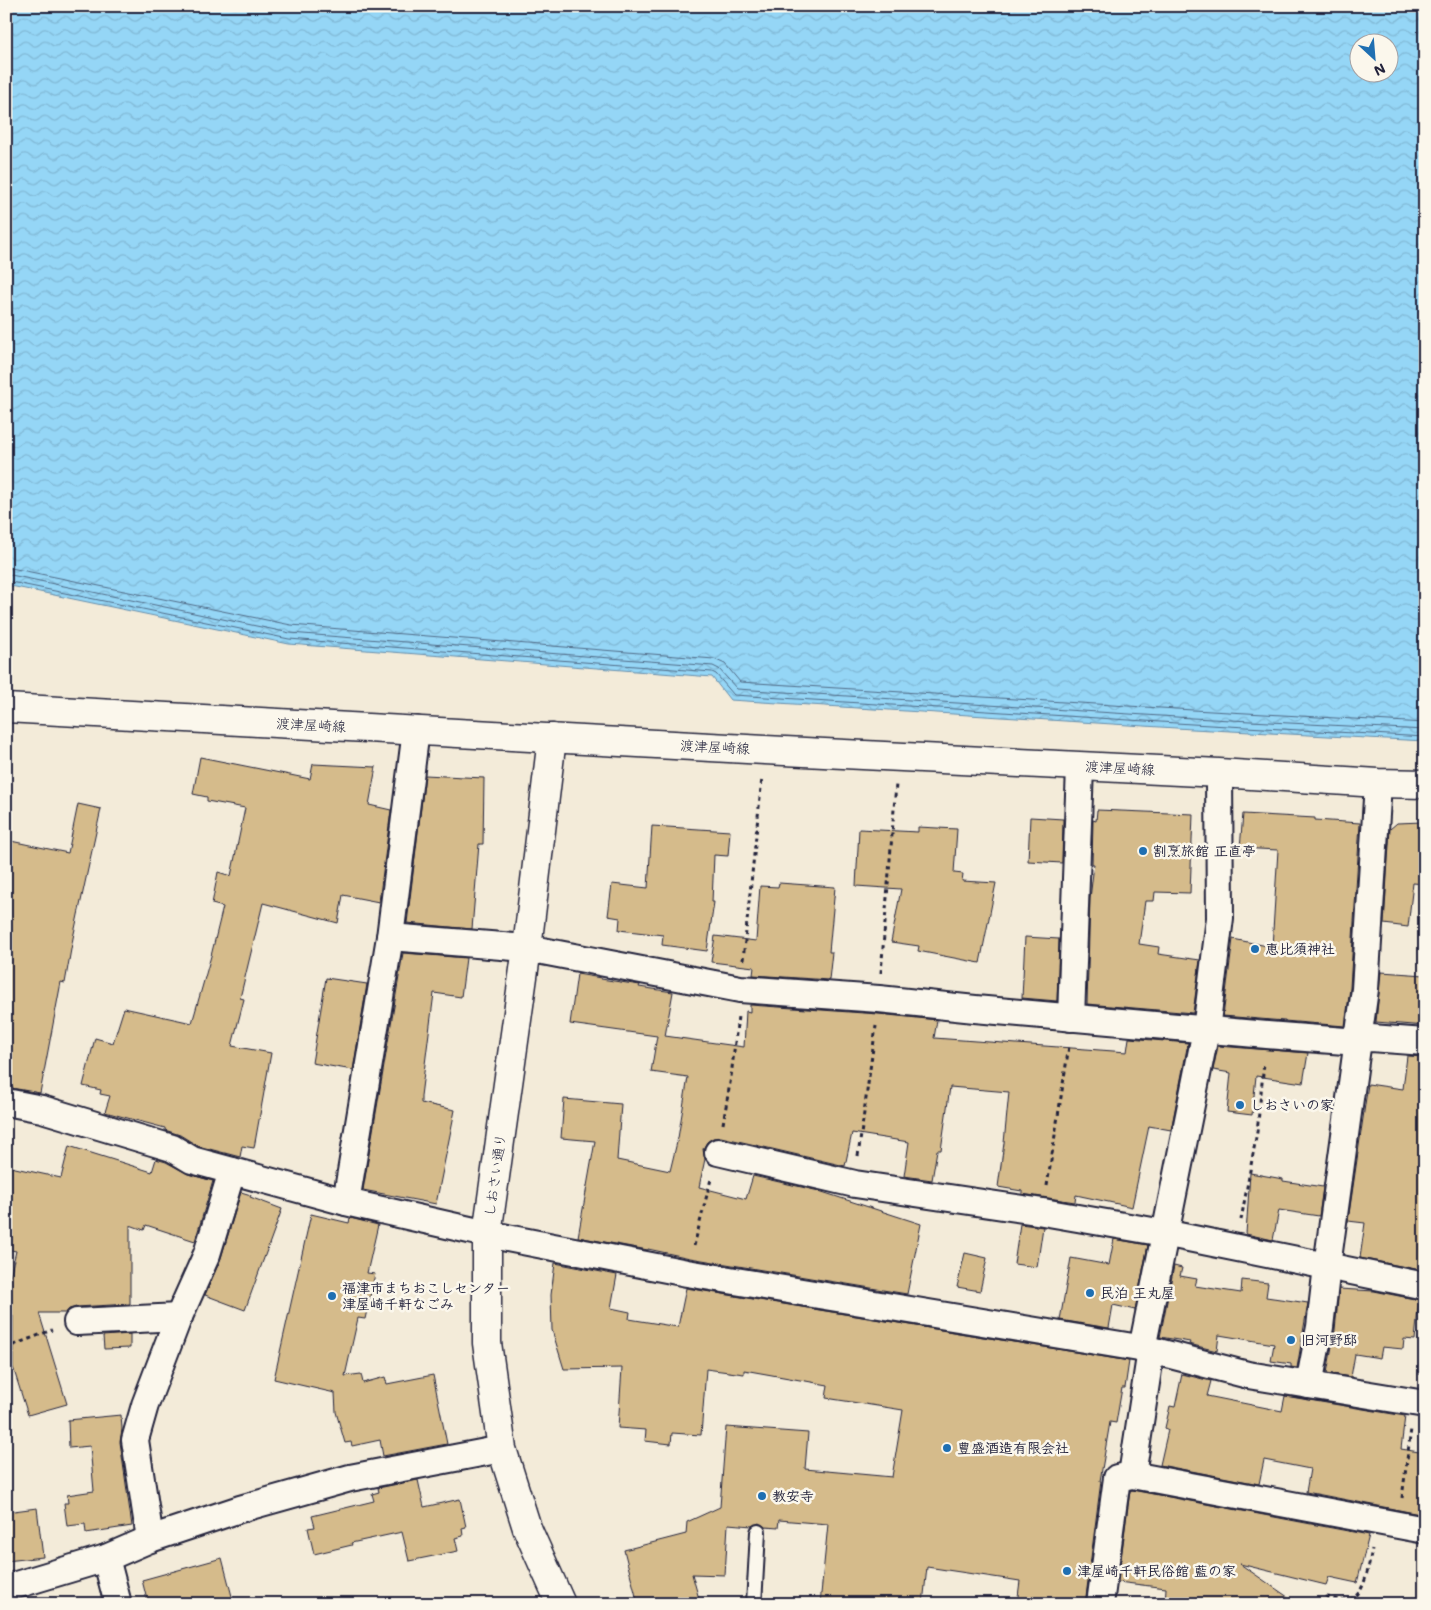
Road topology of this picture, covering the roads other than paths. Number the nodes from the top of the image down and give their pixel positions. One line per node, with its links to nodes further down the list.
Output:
1 (6, 708): 2 (main road, 渡津屋崎線)
2 (416, 730): 3 (main road, 渡津屋崎線); 8 (street)
3 (552, 738): 4 (main road, 渡津屋崎線); 9 (main road, しおさい通り)
4 (1080, 767): 5 (main road, 渡津屋崎線); 10 (street)
5 (1219, 773): 6 (main road, 渡津屋崎線); 11 (street)
6 (1378, 783): 7 (main road, 渡津屋崎線); 12 (street)
7 (1425, 784)
8 (390, 937): 9 (street); 17 (street)
9 (527, 948): 10 (street); 19 (main road, しおさい通り)
10 (1071, 1018): 11 (street)
11 (1206, 1030): 12 (street); 18 (street)
12 (1359, 1039): 13 (street); 20 (street)
13 (1425, 1042)
14 (6, 1102): 16 (street)
15 (718, 1152): 18 (street)
16 (232, 1171): 17 (street); 22 (street)
17 (346, 1202): 19 (street)
18 (1164, 1233): 20 (street); 24 (street)
19 (488, 1234): 24 (street); 27 (main road, しおさい通り)
20 (1327, 1266): 21 (street); 25 (street)
21 (1425, 1286)
22 (179, 1317): 23 (street); 31 (street)
23 (77, 1322)
24 (1146, 1349): 25 (street); 28 (street)
25 (1309, 1385): 26 (street)
26 (1421, 1404)
27 (502, 1449): 31 (street); 36 (main road, しおさい通り)
28 (1132, 1474): 29 (street); 38 (street)
29 (1425, 1530)
30 (758, 1532): 37 (lane)
31 (150, 1539): 32 (street)
32 (106, 1558): 33 (street); 35 (street)
33 (6, 1590): 34 (street)
34 (9, 1604)
35 (118, 1604)
36 (561, 1604)
37 (754, 1604)
38 (1100, 1604)

